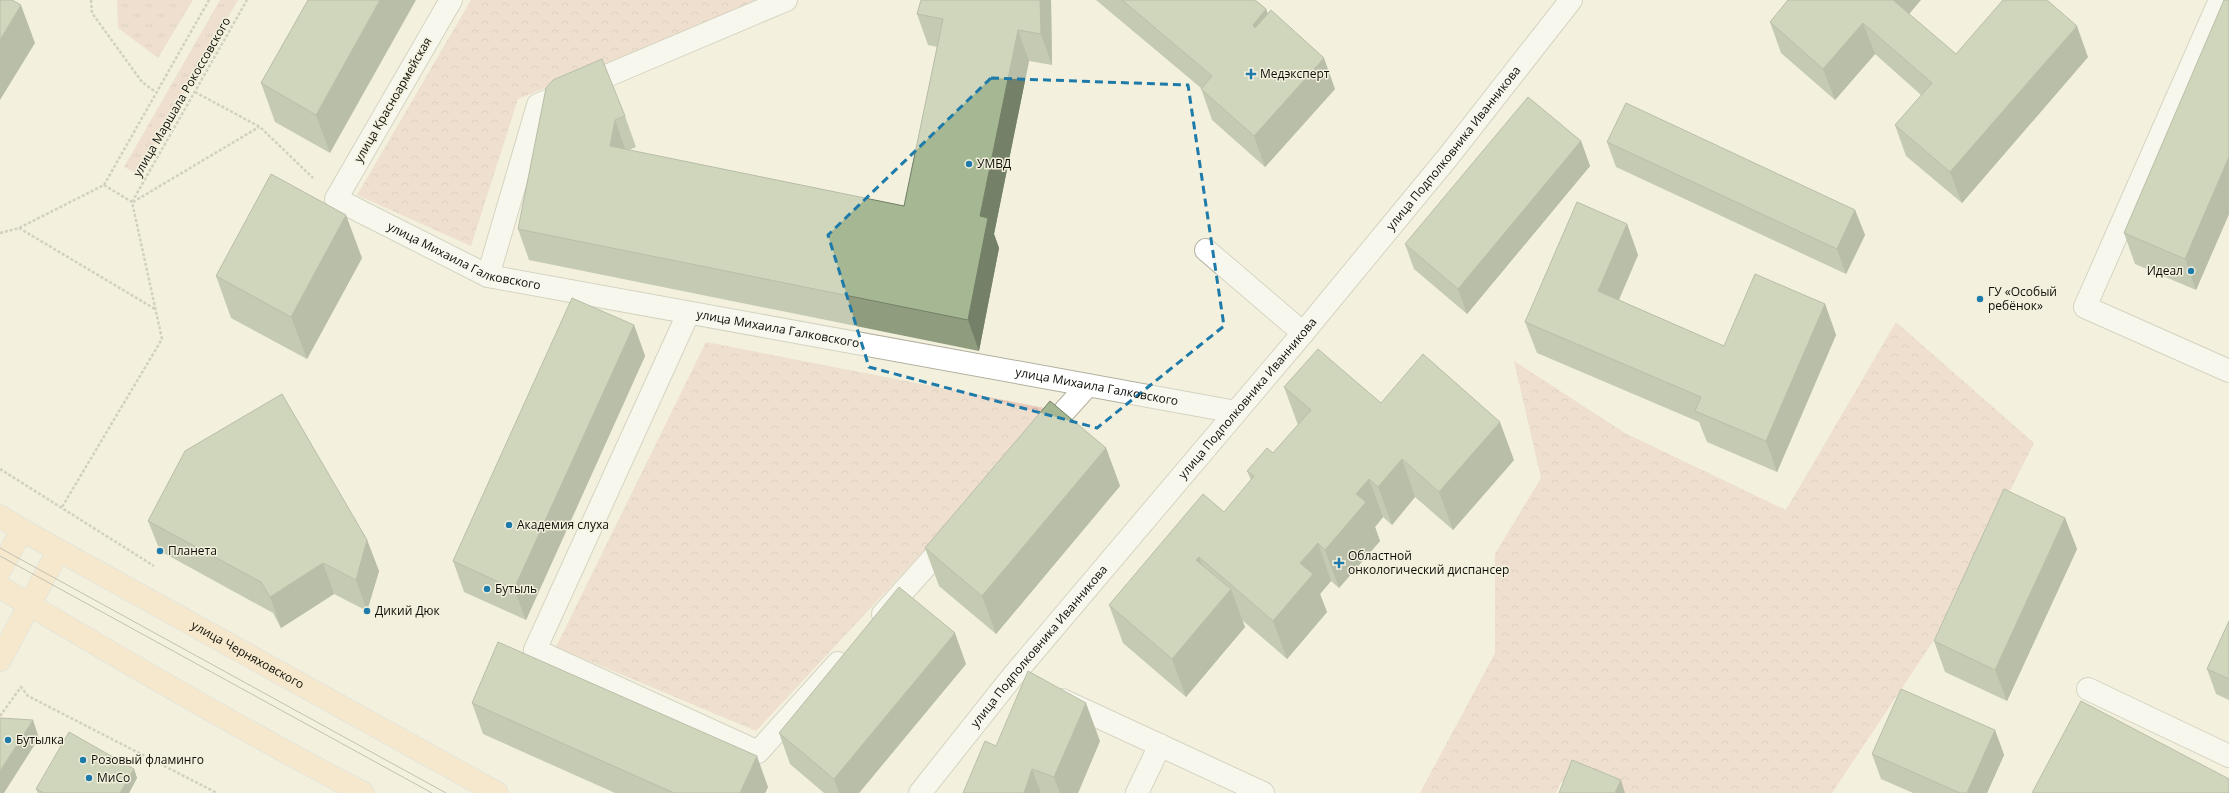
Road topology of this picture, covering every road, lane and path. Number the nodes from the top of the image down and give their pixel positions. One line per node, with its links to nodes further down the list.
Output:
1 (91, 0): 9 (path)
2 (209, 0): 9 (path, улица Маршала Рокоссовского)
3 (247, 0): 8 (path, улица Маршала Рокоссовского)
4 (450, 0): 12 (street, улица Красноармейская)
5 (786, 0): 17 (street)
6 (1571, 0): 20 (street, улица Подполковника Иванникова)
7 (2220, 0): 21 (street)
8 (195, 92): 10 (path); 13 (path, улица Маршала Рокоссовского)
9 (157, 93): 11 (path, улица Маршала Рокоссовского)
10 (260, 127): 12 (path); 13 (path)
11 (104, 185): 13 (path); 14 (path)
12 (336, 199): 17 (street, улица Михаила Галковского)
13 (132, 202): 18 (path)
14 (19, 228): 15 (path); 18 (path)
15 (0, 233)
16 (1206, 250): 20 (street)
17 (488, 276): 19 (street, улица Михаила Галковского)
18 (156, 310): 26 (path)
19 (688, 314): 22 (street, улица Михаила Галковского); 36 (street)
20 (1303, 333): 23 (street, улица Подполковника Иванникова)
21 (2229, 371)
22 (1088, 385): 23 (street, улица Михаила Галковского); 24 (street)
23 (1236, 412): 38 (street, улица Подполковника Иванникова)
24 (1029, 450)
25 (0, 469): 26 (path)
26 (62, 507): 31 (path)
27 (0, 516): 29 (main road, улица Черняховского)
28 (966, 521): 35 (street)
29 (22, 530): 30 (main road, улица Черняховского); 32 (main road)
30 (58, 550): 34 (main road); 45 (main road, улица Черняховского)
31 (155, 567)
32 (0, 570)
33 (0, 587): 34 (main road)
34 (29, 605): 37 (main road); 44 (main road)
35 (870, 628)
36 (854, 646)
37 (0, 660)
38 (1012, 677): 41 (street); 46 (street, улица Подполковника Иванникова)
39 (2088, 689): 42 (street)
40 (0, 716): 43 (path)
41 (1160, 745): 47 (street); 48 (street)
42 (2229, 756)
43 (217, 793)
44 (363, 793)
45 (497, 793)
46 (920, 793)
47 (1137, 793)
48 (1263, 793)

